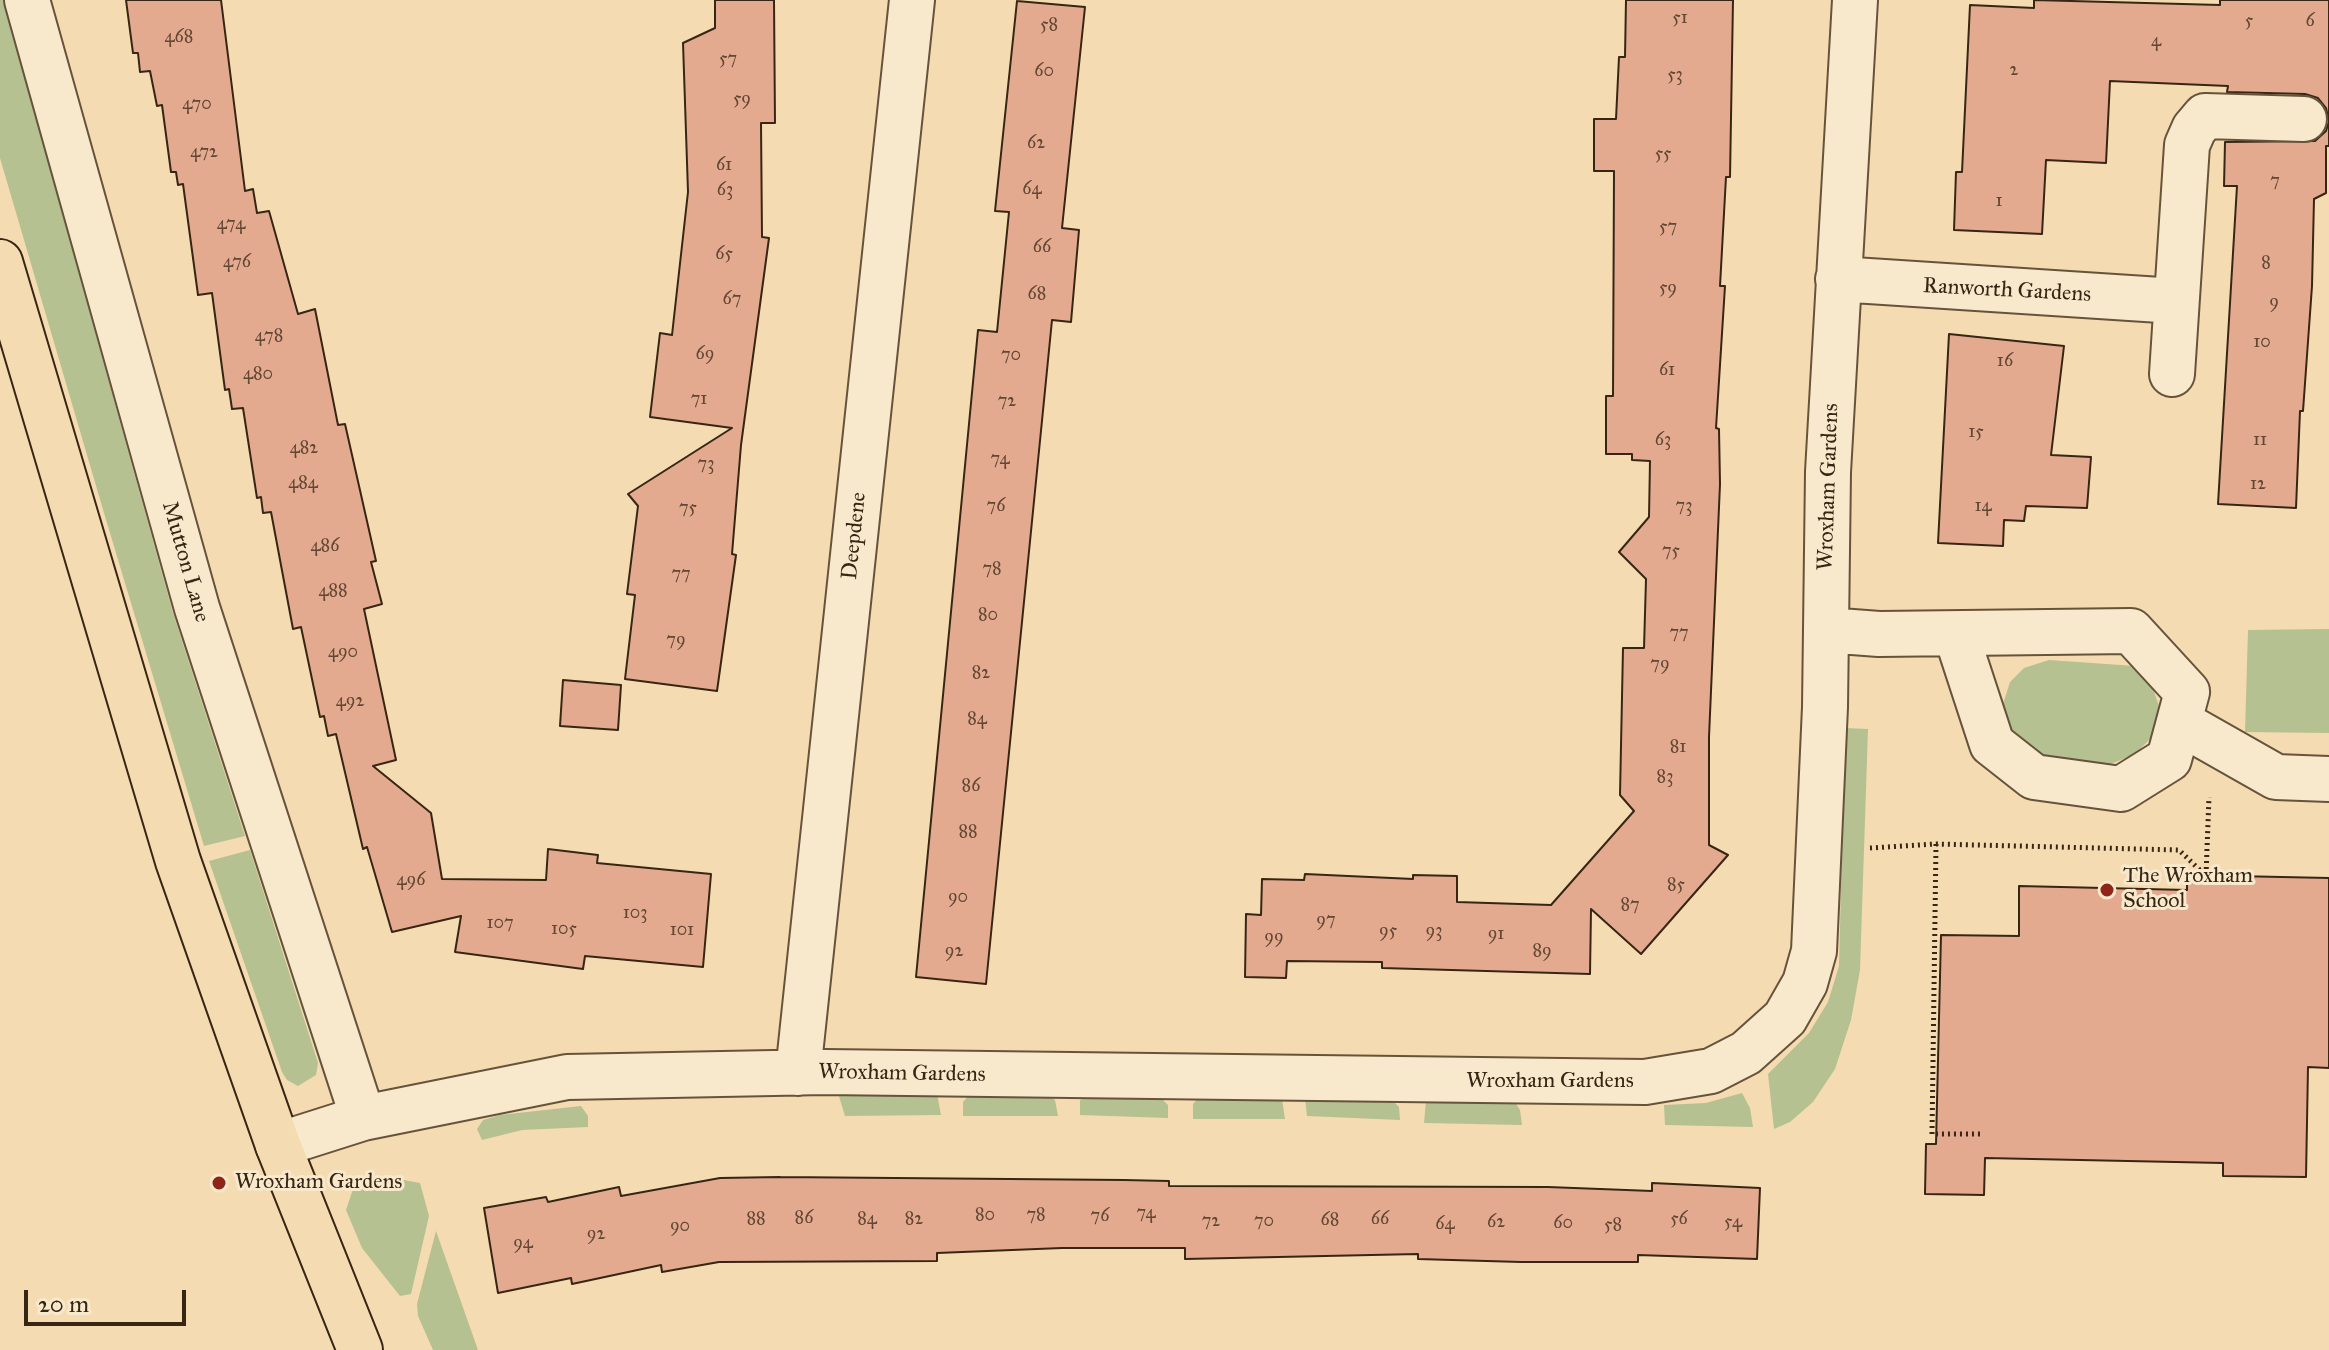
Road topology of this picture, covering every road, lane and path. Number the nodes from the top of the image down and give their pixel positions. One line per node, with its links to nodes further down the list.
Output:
1 (27, 0): 16 (street, Mutton Lane)
2 (912, 0): 15 (street, Deepdene)
3 (1855, 0): 6 (street, Wroxham Gardens)
4 (2304, 119): 7 (street)
5 (0, 262): 18 (main road)
6 (1838, 279): 7 (street, Ranworth Gardens); 9 (street, Wroxham Gardens)
7 (2176, 301): 8 (street)
8 (2172, 374)
9 (1826, 630): 10 (street); 15 (street, Wroxham Gardens)
10 (1956, 634): 11 (street); 11 (street)
11 (2195, 730): 12 (street); 13 (path)
12 (2329, 779)
13 (1936, 844): 14 (path); 17 (path)
14 (1870, 848)
15 (798, 1073): 16 (street, Wroxham Gardens)
16 (363, 1118): 18 (street, Wroxham Gardens)
17 (1982, 1134)
18 (278, 1145): 19 (main road)
19 (360, 1350)

